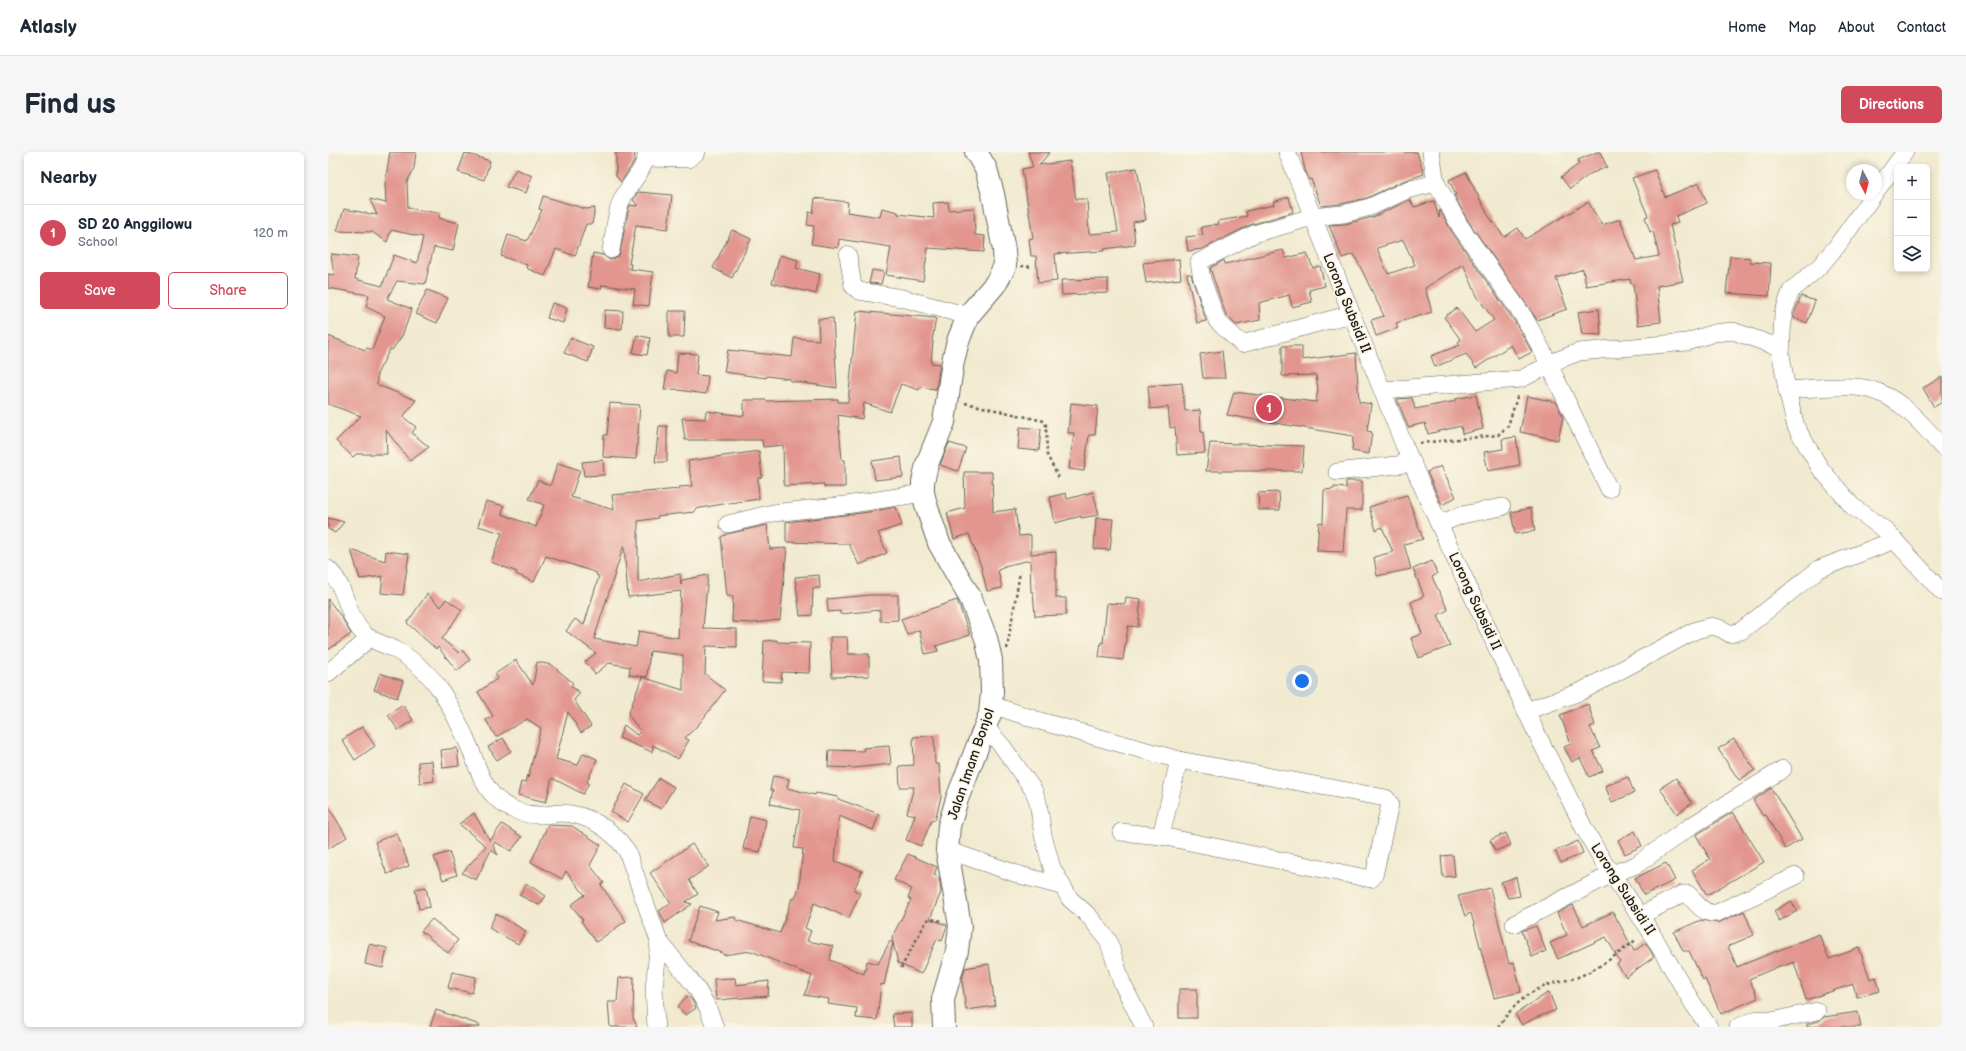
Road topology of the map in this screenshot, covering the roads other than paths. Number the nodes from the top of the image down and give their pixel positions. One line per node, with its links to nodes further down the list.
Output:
1 (697, 152): 6 (street)
2 (976, 152): 14 (main road, Jalan Imam Bonjol)
3 (1287, 152): 10 (street, Lorong Subsidi II)
4 (1431, 152): 7 (street)
5 (1905, 152): 8 (street)
6 (647, 155): 11 (street)
7 (1436, 183): 10 (street); 16 (street)
8 (1882, 183)
9 (1870, 200): 15 (street)
10 (1312, 217): 13 (street, Lorong Subsidi II); 13 (street)
11 (611, 250)
12 (848, 255): 14 (street)
13 (1352, 314): 17 (street, Lorong Subsidi II)
14 (968, 316): 23 (main road, Jalan Imam Bonjol)
15 (1781, 348): 16 (street); 18 (street)
16 (1549, 367): 17 (street); 22 (street)
17 (1383, 390): 20 (street, Lorong Subsidi II)
18 (1787, 390): 19 (street); 27 (street)
19 (1942, 447)
20 (1413, 463): 21 (street); 26 (street, Lorong Subsidi II)
21 (1337, 472)
22 (1609, 489)
23 (923, 493): 25 (street); 32 (main road, Jalan Imam Bonjol)
24 (1502, 507): 26 (street)
25 (728, 524)
26 (1439, 524): 33 (street, Lorong Subsidi II)
27 (1894, 540): 29 (street); 33 (street)
28 (328, 569): 30 (street)
29 (1942, 592)
30 (370, 638): 31 (street); 45 (street)
31 (328, 673)
32 (992, 705): 34 (main road, Jalan Imam Bonjol); 35 (street)
33 (1526, 710): 40 (street, Lorong Subsidi II)
34 (985, 726): 39 (main road, Jalan Imam Bonjol); 42 (street)
35 (1179, 760): 38 (street); 38 (street)
36 (1783, 769): 40 (street)
37 (1121, 832): 38 (street)
38 (1161, 836)
39 (947, 850): 42 (street); 50 (main road, Jalan Imam Bonjol)
40 (1612, 874): 43 (street, Lorong Subsidi II); 44 (street)
41 (1796, 876): 43 (street)
42 (1061, 886): 51 (street)
43 (1645, 923): 47 (street, Lorong Subsidi II)
44 (1514, 924)
45 (660, 941): 48 (street); 49 (street)
46 (1817, 1011): 52 (street)
47 (1704, 1026)
48 (656, 1027)
49 (714, 1027)
50 (944, 1027)
51 (1144, 1027)
52 (1738, 1027)

